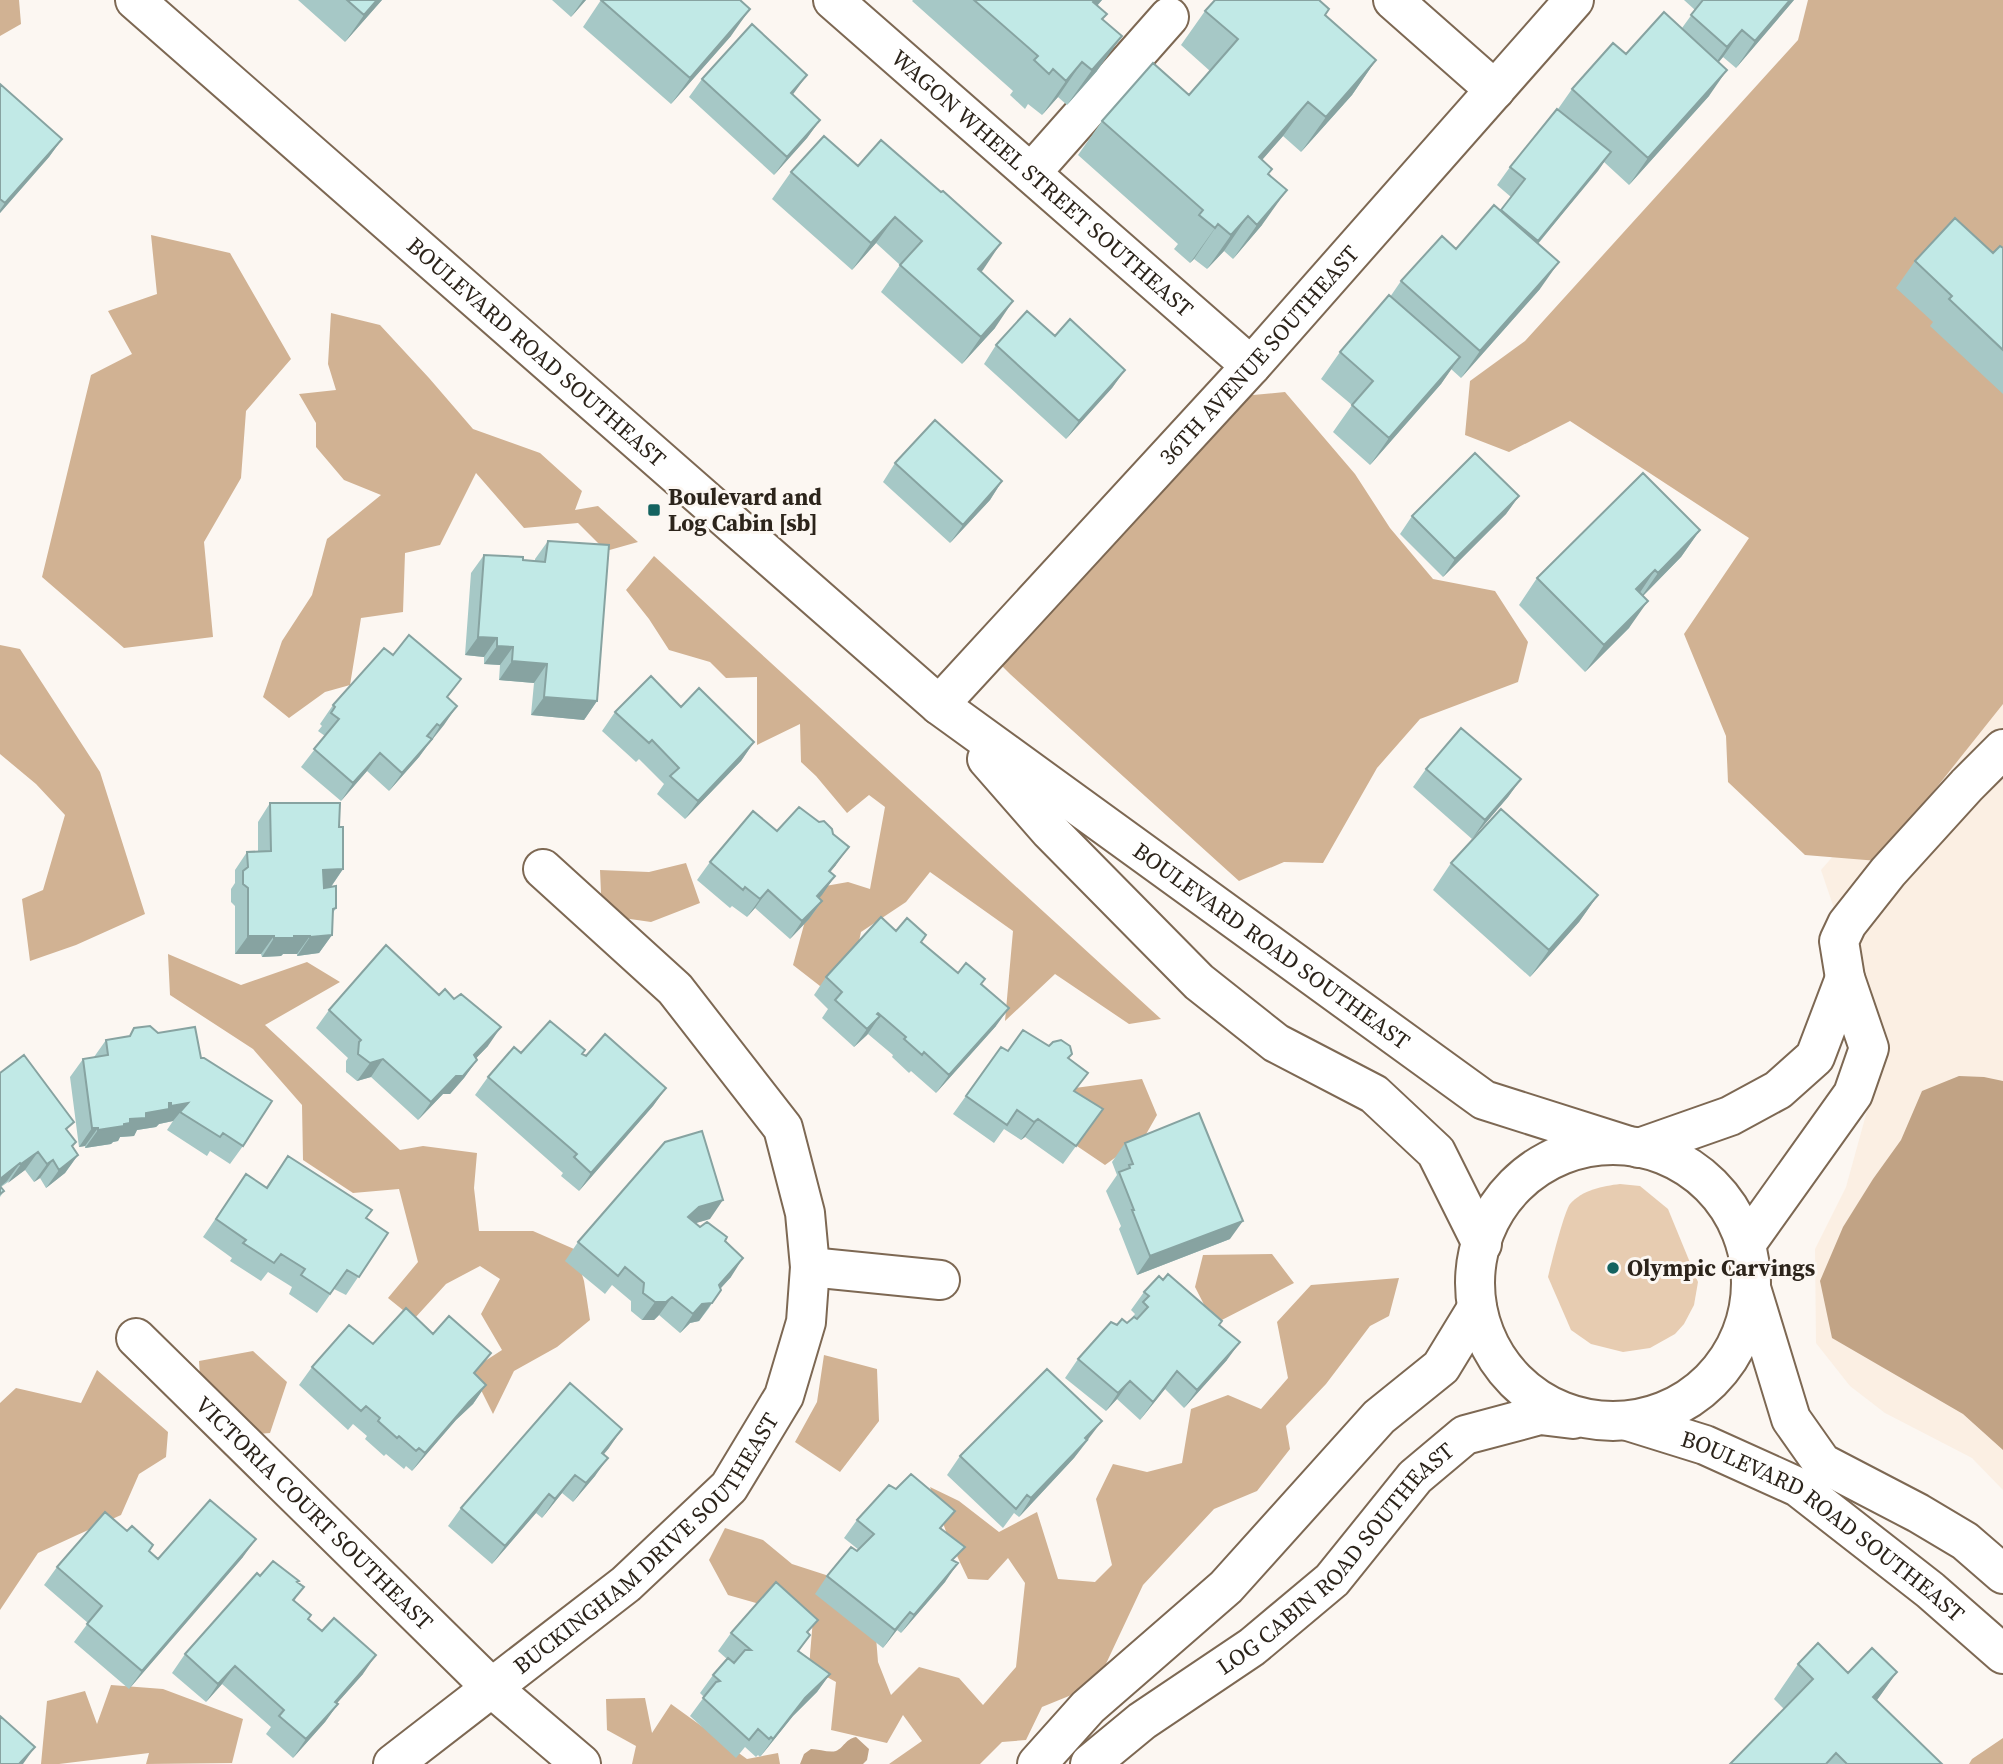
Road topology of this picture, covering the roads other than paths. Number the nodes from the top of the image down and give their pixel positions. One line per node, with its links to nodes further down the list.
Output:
1 (135, 0): 9 (street, BOULEVARD ROAD SOUTHEAST)
2 (833, 0): 7 (street, WAGON WHEEL STREET SOUTHEAST)
3 (1393, 0): 6 (street)
4 (1574, 0): 6 (street, 36TH AVENUE SOUTHEAST)
5 (1169, 17): 7 (street)
6 (1495, 90): 8 (street, 36TH AVENUE SOUTHEAST)
7 (1031, 173): 8 (street, WAGON WHEEL STREET SOUTHEAST)
8 (1251, 366): 9 (street, 36TH AVENUE SOUTHEAST)
9 (939, 705): 13 (street, BOULEVARD ROAD SOUTHEAST); 14 (street, BOULEVARD ROAD SOUTHEAST)
10 (2003, 748): 12 (street)
11 (543, 869): 16 (street, BUCKINGHAM DRIVE SOUTHEAST)
12 (1845, 978): 13 (street); 15 (street)
13 (1633, 1147): 14 (street); 15 (street, BOULEVARD ROAD SOUTHEAST)
14 (1482, 1244): 19 (street)
15 (1746, 1244): 18 (street, BOULEVARD ROAD SOUTHEAST)
16 (810, 1267): 17 (street); 24 (street, BUCKINGHAM DRIVE SOUTHEAST)
17 (940, 1280)
18 (1752, 1289): 21 (street); 22 (street)
19 (1477, 1308): 21 (street); 27 (street)
20 (136, 1338): 24 (street, VICTORIA COURT SOUTHEAST)
21 (1616, 1422): 23 (street, BOULEVARD ROAD SOUTHEAST); 28 (street, LOG CABIN ROAD SOUTHEAST)
22 (2003, 1574)
23 (2003, 1654)
24 (492, 1688): 25 (street, BUCKINGHAM DRIVE SOUTHEAST); 26 (street, VICTORIA COURT SOUTHEAST)
25 (393, 1764)
26 (581, 1764)
27 (1037, 1764)
28 (1090, 1764)

